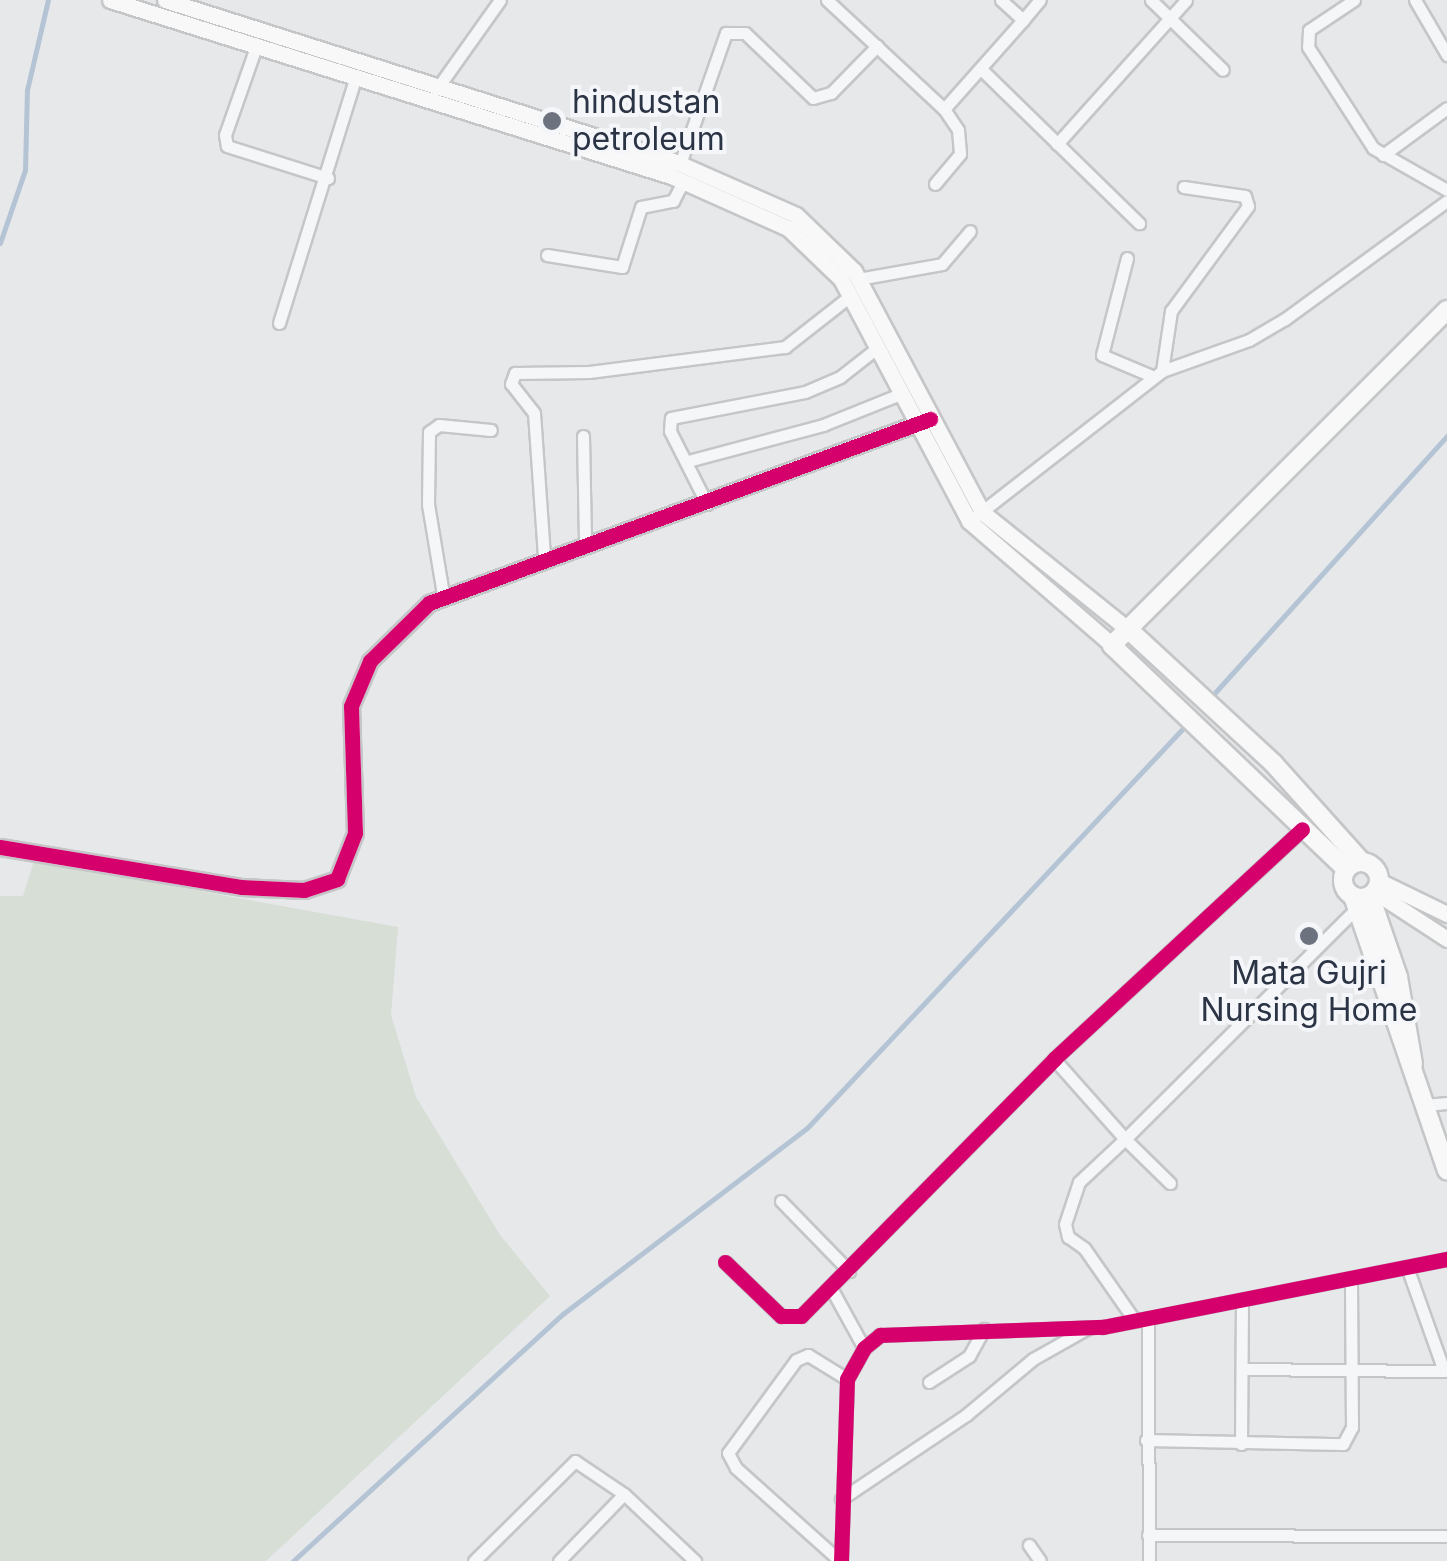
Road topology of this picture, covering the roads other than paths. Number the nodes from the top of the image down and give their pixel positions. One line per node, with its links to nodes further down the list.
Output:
1 (110, 0): 13 (main road)
2 (165, 0): 19 (main road)
3 (500, 0): 19 (street)
4 (827, 0): 14 (street)
5 (1001, 0): 12 (street)
6 (1040, 0): 12 (street)
7 (1151, 0): 11 (street)
8 (1186, 0): 11 (street)
9 (1354, 0): 23 (street)
10 (1415, 0): 15 (street)
11 (1170, 18): 17 (street); 22 (street)
12 (1023, 20): 16 (street)
13 (256, 44): 18 (main road); 25 (street)
14 (876, 46): 21 (street); 24 (street)
15 (1447, 54)
16 (981, 69): 21 (street); 22 (street)
17 (1223, 70)
18 (355, 80): 19 (main road); 25 (street)
19 (435, 94): 24 (main road); 26 (main road)
20 (1447, 108): 23 (street)
21 (944, 109): 27 (street)
22 (1057, 144): 31 (street)
23 (1382, 155): 29 (street)
24 (680, 164): 35 (main road)
25 (328, 178): 38 (street)
26 (683, 181): 33 (street); 36 (main road)
27 (935, 184)
28 (1184, 187): 40 (street)
29 (1447, 190)
30 (1447, 201): 40 (street)
31 (1139, 224)
32 (970, 232): 35 (street)
33 (547, 254)
34 (1126, 258): 40 (street)
35 (858, 279): 42 (main road)
36 (850, 296): 39 (main road); 49 (street)
37 (1447, 310): 51 (main road)
38 (279, 323)
39 (877, 348): 41 (main road); 45 (street)
40 (1158, 374): 47 (street)
41 (900, 394): 42 (main road); 45 (street)
42 (922, 422): 46 (main road); 47 (main road)
43 (491, 430): 50 (street)
44 (583, 436): 48 (street)
45 (688, 461): 46 (street)
46 (707, 504): 48 (main road)
47 (975, 516): 51 (main road); 52 (main road)
48 (585, 544): 49 (main road)
49 (544, 556): 50 (main road)
50 (443, 594): 54 (main road)
51 (1129, 630): 52 (main road); 55 (main road)
52 (1112, 645): 53 (main road)
53 (1302, 829): 55 (main road); 59 (street)
54 (0, 847)
55 (1353, 865): 56 (main road); 56 (main road)
56 (1367, 895): 57 (main road); 58 (main road); 61 (main road); 62 (street)
57 (1447, 914)
58 (1447, 939)
59 (1054, 1059): 62 (street); 69 (street)
60 (1447, 1103): 61 (street)
61 (1425, 1105): 63 (main road)
62 (1124, 1138): 64 (street); 73 (street)
63 (1447, 1170)
64 (1170, 1183)
65 (781, 1202): 69 (street)
66 (1447, 1259): 68 (street)
67 (725, 1262): 71 (street)
68 (1408, 1267): 70 (street); 78 (street)
69 (849, 1271): 71 (street)
70 (1351, 1278): 72 (street); 79 (street)
71 (831, 1288): 76 (street)
72 (1242, 1300): 73 (street); 77 (street)
73 (1142, 1320): 74 (street); 82 (street)
74 (1089, 1328): 75 (street); 85 (street)
75 (984, 1329): 76 (street); 81 (street)
76 (864, 1348): 80 (street)
77 (1242, 1368): 79 (street); 83 (street)
78 (1446, 1371): 79 (street)
79 (1352, 1372): 83 (street)
80 (847, 1380): 85 (street); 92 (street)
81 (929, 1382)
82 (1146, 1440): 83 (street); 86 (street)
83 (1241, 1444)
84 (624, 1494): 89 (street); 90 (street); 91 (street)
85 (841, 1498): 92 (street)
86 (1148, 1535): 87 (street); 94 (street)
87 (1447, 1536)
88 (1030, 1545): 93 (street)
89 (474, 1561)
90 (559, 1561)
91 (694, 1561)
92 (840, 1561)
93 (1040, 1561)
94 (1149, 1561)

